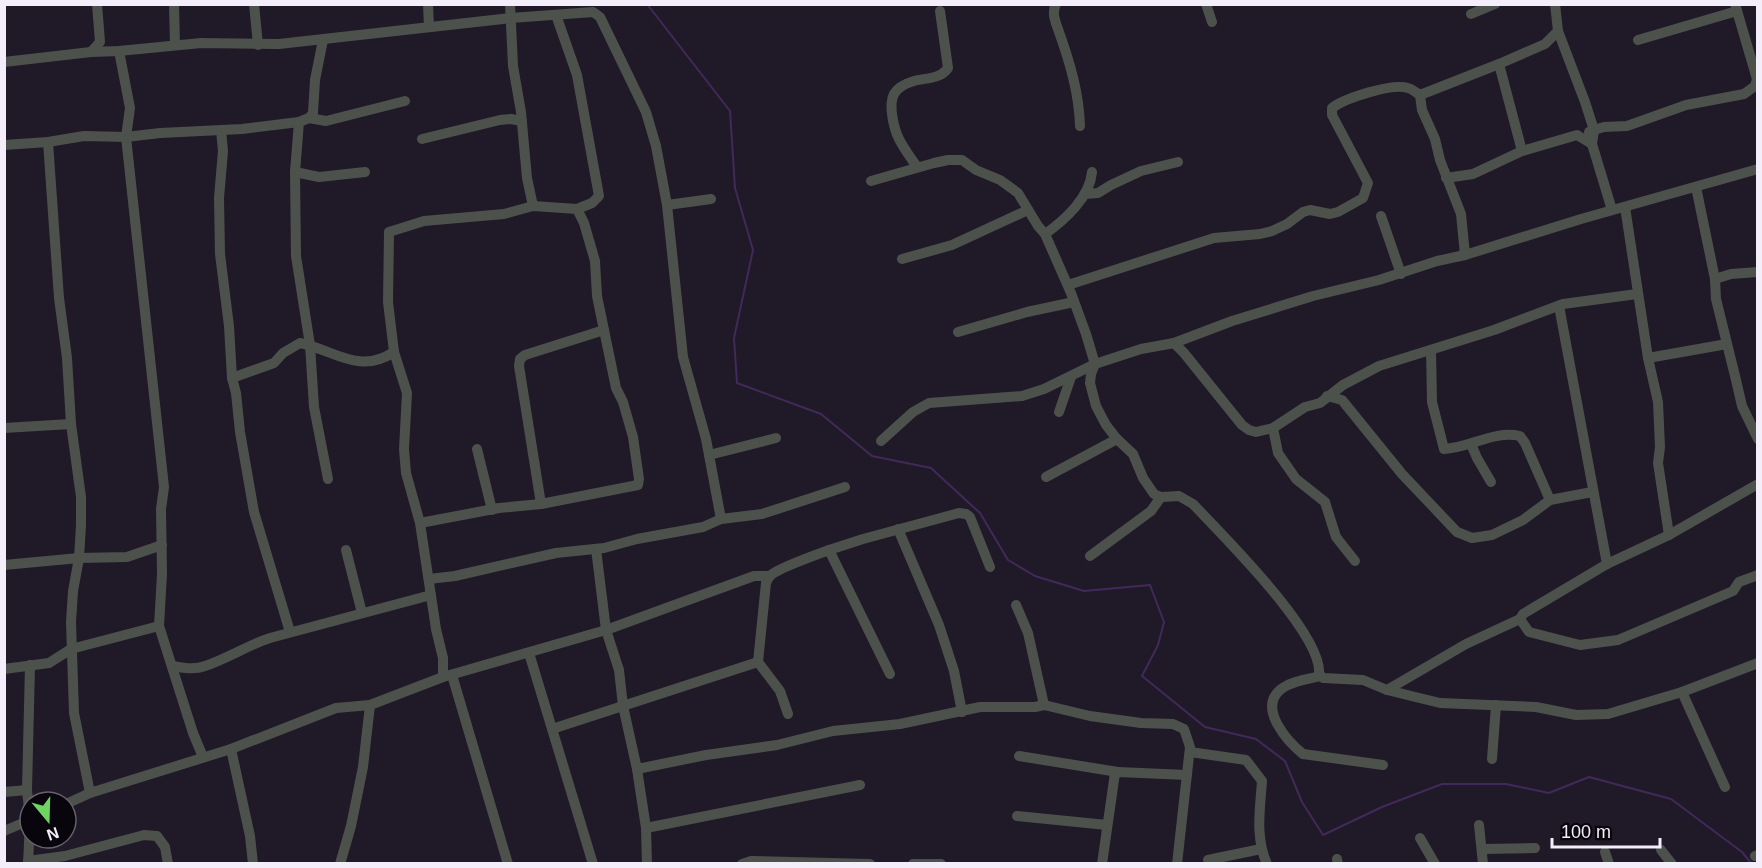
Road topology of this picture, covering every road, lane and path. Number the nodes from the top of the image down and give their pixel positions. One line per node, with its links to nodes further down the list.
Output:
1 (97, 4): 23 (street)
2 (174, 4): 20 (street)
3 (254, 4): 21 (street)
4 (428, 4): 16 (street)
5 (510, 4): 14 (street)
6 (1056, 4): 30 (street)
7 (1206, 4): 15 (street)
8 (1495, 4): 12 (street)
9 (1555, 4): 17 (street)
10 (1736, 8): 19 (street); 32 (street)
11 (940, 11): 41 (street)
12 (1471, 14)
13 (556, 15): 14 (street); 51 (street); 54 (street)
14 (511, 18): 16 (street); 29 (street)
15 (1212, 22)
16 (429, 27): 18 (street)
17 (1558, 32): 25 (street); 32 (street)
18 (323, 40): 21 (street); 28 (street)
19 (1638, 40)
20 (175, 45): 21 (street); 22 (street)
21 (258, 45)
22 (119, 51): 23 (street); 34 (street)
23 (91, 52): 24 (street)
24 (4, 62)
25 (1499, 64): 26 (street); 39 (street)
26 (1420, 95): 46 (street); 64 (street)
27 (405, 101): 28 (street)
28 (304, 120): 31 (street); 43 (street)
29 (522, 121): 35 (street); 52 (street)
30 (1080, 126)
31 (221, 130): 34 (street); 78 (street)
32 (1594, 130): 33 (street); 37 (street)
33 (1577, 135): 37 (street); 39 (street)
34 (126, 137): 36 (street); 105 (street)
35 (422, 139)
36 (48, 142): 38 (street); 81 (street)
37 (1592, 144): 56 (street)
38 (4, 145)
39 (1522, 151): 46 (street)
40 (1178, 162): 49 (street)
41 (917, 167): 47 (street); 55 (street)
42 (1758, 170): 48 (street)
43 (294, 172): 44 (street); 72 (street)
44 (365, 172)
45 (1092, 172): 49 (street)
46 (1446, 178): 59 (street)
47 (871, 181)
48 (1696, 187): 53 (street); 63 (street)
49 (1085, 194): 58 (street)
50 (711, 199): 51 (street)
51 (667, 205): 90 (street)
52 (533, 206): 54 (street); 74 (street)
53 (1625, 207): 56 (street); 65 (street)
54 (577, 208): 68 (street)
55 (1028, 210): 58 (street); 60 (street)
56 (1612, 210): 59 (street)
57 (1381, 216): 62 (street)
58 (1045, 234): 64 (street)
59 (1465, 255): 62 (street)
60 (902, 259)
61 (1758, 272): 63 (street)
62 (1401, 274): 70 (street)
63 (1715, 279): 71 (street)
64 (1068, 285): 66 (street)
65 (1637, 294): 67 (street); 75 (street)
66 (1074, 302): 69 (street); 76 (street)
67 (1559, 306): 73 (street); 96 (street)
68 (604, 330): 99 (street); 99 (street)
69 (958, 332)
70 (1174, 344): 76 (street); 83 (street)
71 (1727, 344): 75 (street); 86 (street)
72 (310, 345): 74 (street); 78 (street); 92 (street)
73 (1431, 350): 79 (street); 88 (street)
74 (394, 352): 102 (street)
75 (1648, 358): 104 (street)
76 (1095, 364): 77 (street); 85 (street)
77 (1071, 377): 80 (street); 87 (street)
78 (232, 378): 126 (street)
79 (1327, 396): 83 (street); 98 (street)
80 (1059, 412)
81 (71, 424): 82 (street); 111 (street)
82 (4, 428)
83 (1273, 428): 113 (street)
84 (777, 438): 90 (street)
85 (1117, 439): 91 (street); 97 (street)
86 (1758, 439)
87 (881, 441)
88 (1471, 444): 93 (street); 98 (street)
89 (477, 449): 100 (street)
90 (709, 454): 101 (street)
91 (1046, 477)
92 (328, 479)
93 (1491, 482)
94 (1758, 484): 104 (street)
95 (845, 487): 101 (street)
96 (1592, 492): 98 (street); 114 (street)
97 (1161, 497): 110 (street); 136 (street)
98 (1550, 500)
99 (541, 504): 100 (street)
100 (492, 510): 102 (street)
101 (721, 519): 106 (street)
102 (420, 523): 119 (street)
103 (898, 529): 108 (street); 116 (street); 143 (street)
104 (1669, 535): 114 (street)
105 (162, 545): 109 (street); 112 (street)
106 (596, 549): 119 (street); 125 (street)
107 (346, 550): 122 (street)
108 (829, 550): 118 (street); 134 (street)
109 (143, 552): 111 (street); 112 (street)
110 (1090, 556)
111 (79, 558): 115 (street); 127 (street)
112 (162, 558): 124 (street)
113 (1355, 561)
114 (1606, 564): 123 (street)
115 (4, 565)
116 (990, 567)
117 (1758, 575): 123 (street)
118 (770, 576): 125 (street); 129 (street)
119 (429, 579): 120 (street)
120 (431, 595): 122 (street); 135 (street)
121 (1016, 605): 140 (street)
122 (362, 613): 126 (street)
123 (1521, 619): 137 (street)
124 (159, 626): 127 (street); 132 (street)
125 (606, 630): 128 (street); 142 (street)
126 (291, 632): 132 (street)
127 (71, 650): 131 (street); 158 (street)
128 (529, 653): 135 (street); 145 (street)
129 (758, 662): 142 (street); 144 (street)
130 (1758, 663): 138 (street)
131 (30, 666): 133 (street); 157 (street)
132 (172, 666): 149 (street)
133 (4, 669)
134 (890, 674)
135 (448, 676): 139 (street); 178 (street)
136 (1321, 676): 137 (street); 151 (street)
137 (1387, 690): 141 (street)
138 (1682, 692): 141 (street); 156 (street)
139 (370, 705): 146 (street); 177 (street)
140 (1044, 705): 143 (street); 147 (street)
141 (1496, 705): 150 (street)
142 (623, 706): 145 (street); 152 (street)
143 (962, 712): 152 (street)
144 (788, 714)
145 (552, 729): 179 (street)
146 (231, 749): 149 (street); 176 (street)
147 (1190, 752): 154 (street); 168 (street)
148 (1019, 756): 153 (street)
149 (203, 757): 158 (street)
150 (1492, 759)
151 (1383, 765)
152 (637, 769): 164 (street)
153 (1118, 772): 154 (street); 162 (street)
154 (1186, 775): 185 (street)
155 (860, 785): 164 (street)
156 (1725, 787)
157 (27, 790)
158 (90, 794): 159 (street)
159 (78, 799)
160 (1017, 816): 162 (street)
161 (18, 825): 165 (street)
162 (1107, 825): 184 (street)
163 (1479, 825): 169 (street)
164 (646, 828): 174 (street)
165 (4, 831)
166 (1420, 838): 187 (street)
167 (1536, 848): 169 (street)
168 (1261, 849): 172 (street); 186 (street)
169 (1482, 849): 188 (street)
170 (1661, 850): 190 (street)
171 (1605, 852): 189 (street)
172 (1208, 860)
173 (28, 862): 175 (street)
174 (646, 863)
175 (168, 864)
176 (253, 864)
177 (340, 864)
178 (508, 864)
179 (593, 864)
180 (742, 864): 181 (street)
181 (870, 864)
182 (913, 864): 183 (street)
183 (941, 864)
184 (1102, 864)
185 (1177, 864)
186 (1267, 864)
187 (1435, 864)
188 (1484, 864)
189 (1609, 864)
190 (1672, 864)

